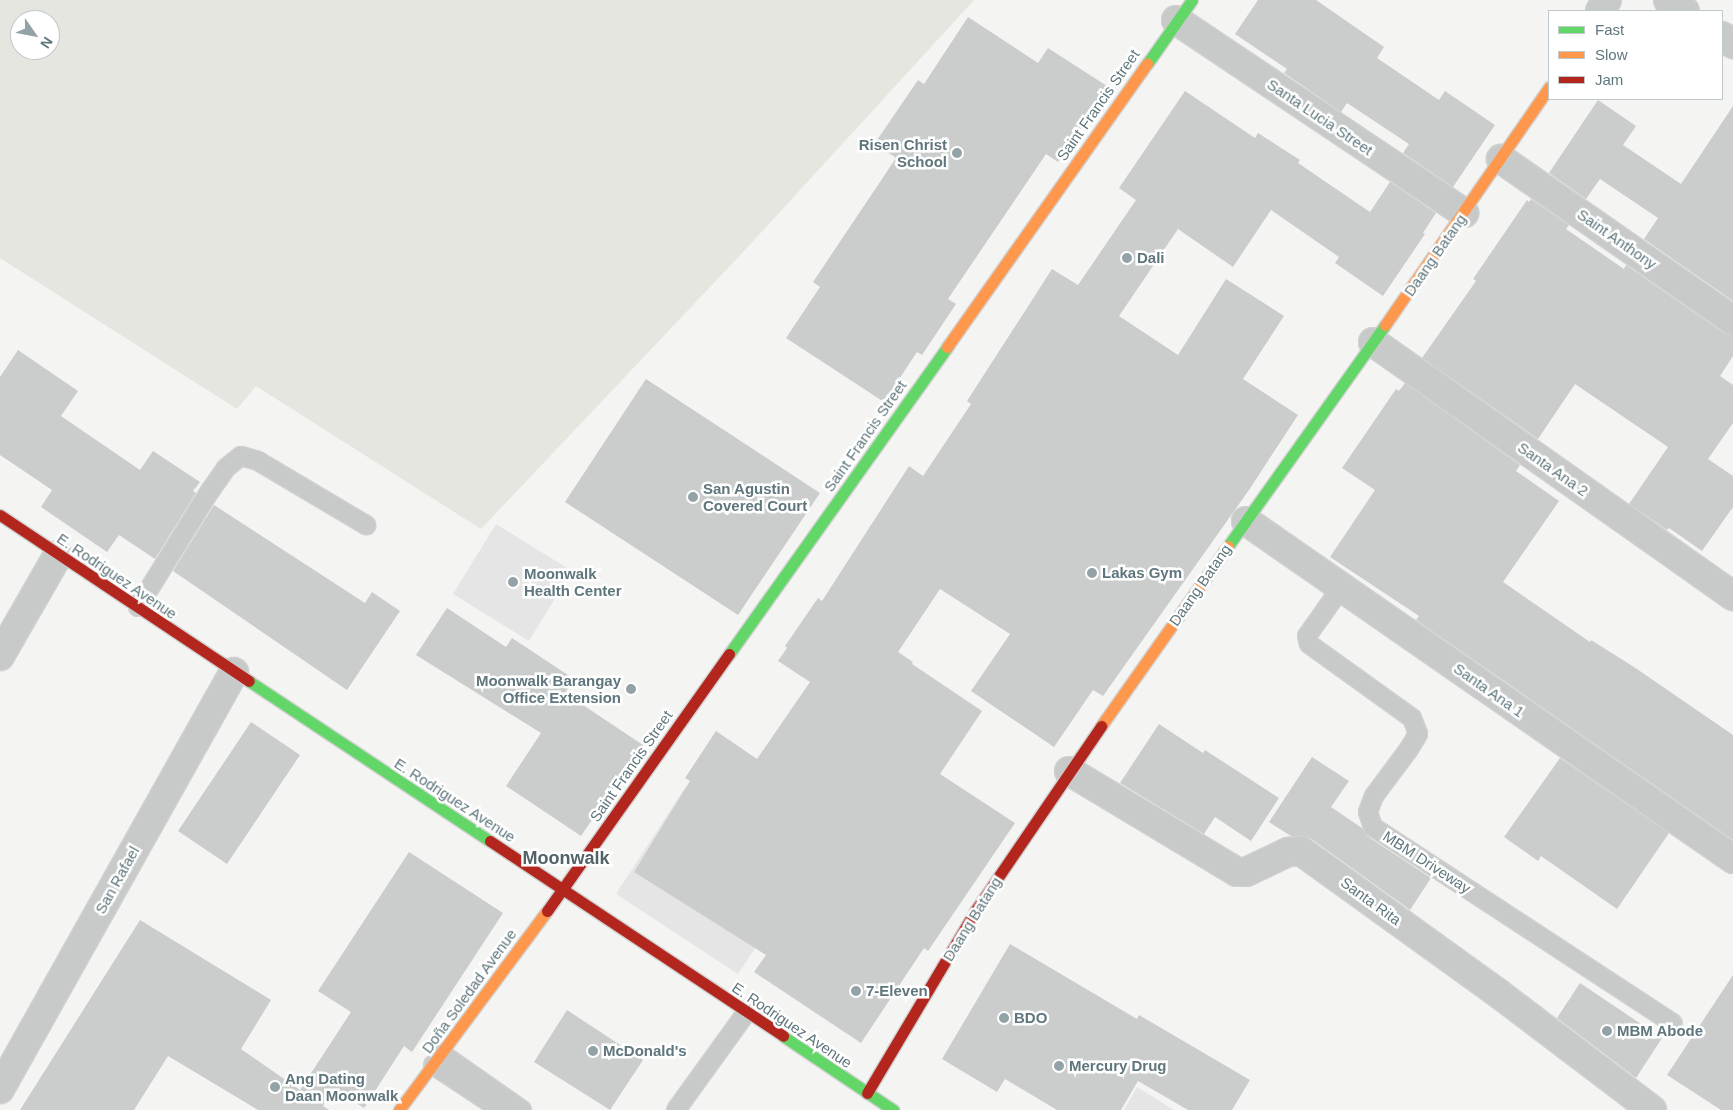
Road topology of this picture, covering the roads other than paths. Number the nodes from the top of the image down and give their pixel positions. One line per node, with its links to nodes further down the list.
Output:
1 (1668, 0): 3 (street)
2 (1184, 10): 6 (street, Santa Lucia Street); 20 (street, Saint Francis Street)
3 (1683, 10)
4 (1548, 88): 5 (street, Daang Batang)
5 (1501, 159): 6 (street, Daang Batang); 7 (street, Saint Anthony)
6 (1464, 213): 8 (street, Daang Batang)
7 (1733, 320)
8 (1373, 342): 10 (street, Daang Batang); 14 (street, Santa Ana 2)
9 (0, 515): 12 (street, E. Rodriguez Avenue)
10 (1246, 521): 13 (street, Santa Ana 1); 18 (street, Daang Batang)
11 (366, 525): 15 (lane)
12 (58, 555): 15 (street, E. Rodriguez Avenue); 16 (street)
13 (1341, 588): 19 (street, Santa Ana 1); 22 (lane, MBM Driveway)
14 (1733, 596)
15 (138, 607): 17 (street, E. Rodriguez Avenue)
16 (0, 656)
17 (234, 672): 20 (street, E. Rodriguez Avenue); 24 (street, San Rafael)
18 (1069, 771): 25 (street, Daang Batang); 31 (street, Santa Rita)
19 (1733, 858)
20 (563, 889): 21 (street, E. Rodriguez Avenue); 23 (street, Doña Soledad Avenue)
21 (746, 1012): 25 (street, E. Rodriguez Avenue); 29 (lane)
22 (1673, 1023)
23 (437, 1059): 26 (street, Doña Soledad Avenue); 27 (lane); 28 (lane)
24 (0, 1089)
25 (867, 1093): 30 (street, E. Rodriguez Avenue)
26 (399, 1110)
27 (501, 1110)
28 (522, 1110)
29 (676, 1110)
30 (893, 1110)
31 (1652, 1110)

